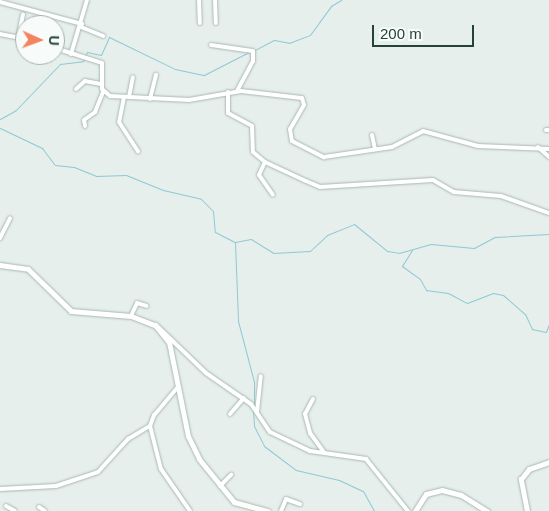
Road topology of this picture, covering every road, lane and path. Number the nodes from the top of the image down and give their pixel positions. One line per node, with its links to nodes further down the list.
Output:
1 (87, 0): 7 (street)
2 (199, 0): 5 (street)
3 (215, 0): 6 (street)
4 (0, 2): 7 (street)
5 (200, 23)
6 (216, 23)
7 (82, 25): 9 (street); 13 (street)
8 (0, 34): 10 (street)
9 (103, 36)
10 (15, 37)
11 (210, 45): 18 (street)
12 (65, 52): 13 (street)
13 (71, 54): 16 (street)
14 (156, 75): 22 (street)
15 (133, 77): 21 (street)
16 (101, 84): 17 (street); 19 (street)
17 (76, 89)
18 (237, 91): 20 (street); 26 (street)
19 (103, 92): 21 (street); 23 (street)
20 (228, 92): 22 (street); 30 (street)
21 (126, 97): 22 (street); 28 (street)
22 (150, 99)
23 (85, 126)
24 (372, 135): 26 (street)
25 (538, 147): 26 (street); 27 (street); 29 (street)
26 (375, 149)
27 (549, 149)
28 (138, 151)
29 (549, 157)
30 (265, 162): 31 (street); 32 (street)
31 (273, 195)
32 (549, 213)
33 (10, 218): 34 (street)
34 (0, 238)
35 (0, 265): 37 (street)
36 (148, 306): 37 (street)
37 (131, 316): 38 (street)
38 (155, 325): 40 (street); 41 (street)
39 (261, 376): 43 (street)
40 (177, 388): 45 (street); 49 (street)
41 (244, 398): 43 (street); 44 (street)
42 (313, 399): 46 (street)
43 (257, 412): 46 (street)
44 (230, 414)
45 (150, 426): 50 (street); 54 (street)
46 (324, 452): 60 (street)
47 (548, 461): 63 (street)
48 (231, 475): 49 (street)
49 (220, 486): 58 (street)
50 (0, 489)
51 (300, 504): 59 (street)
52 (6, 506): 55 (street)
53 (39, 507): 56 (street)
54 (184, 510): 57 (street)
55 (15, 511)
56 (44, 511)
57 (190, 511)
58 (268, 511)
59 (281, 511)
60 (408, 511)
61 (415, 511): 62 (street)
62 (488, 511)
63 (527, 511)

